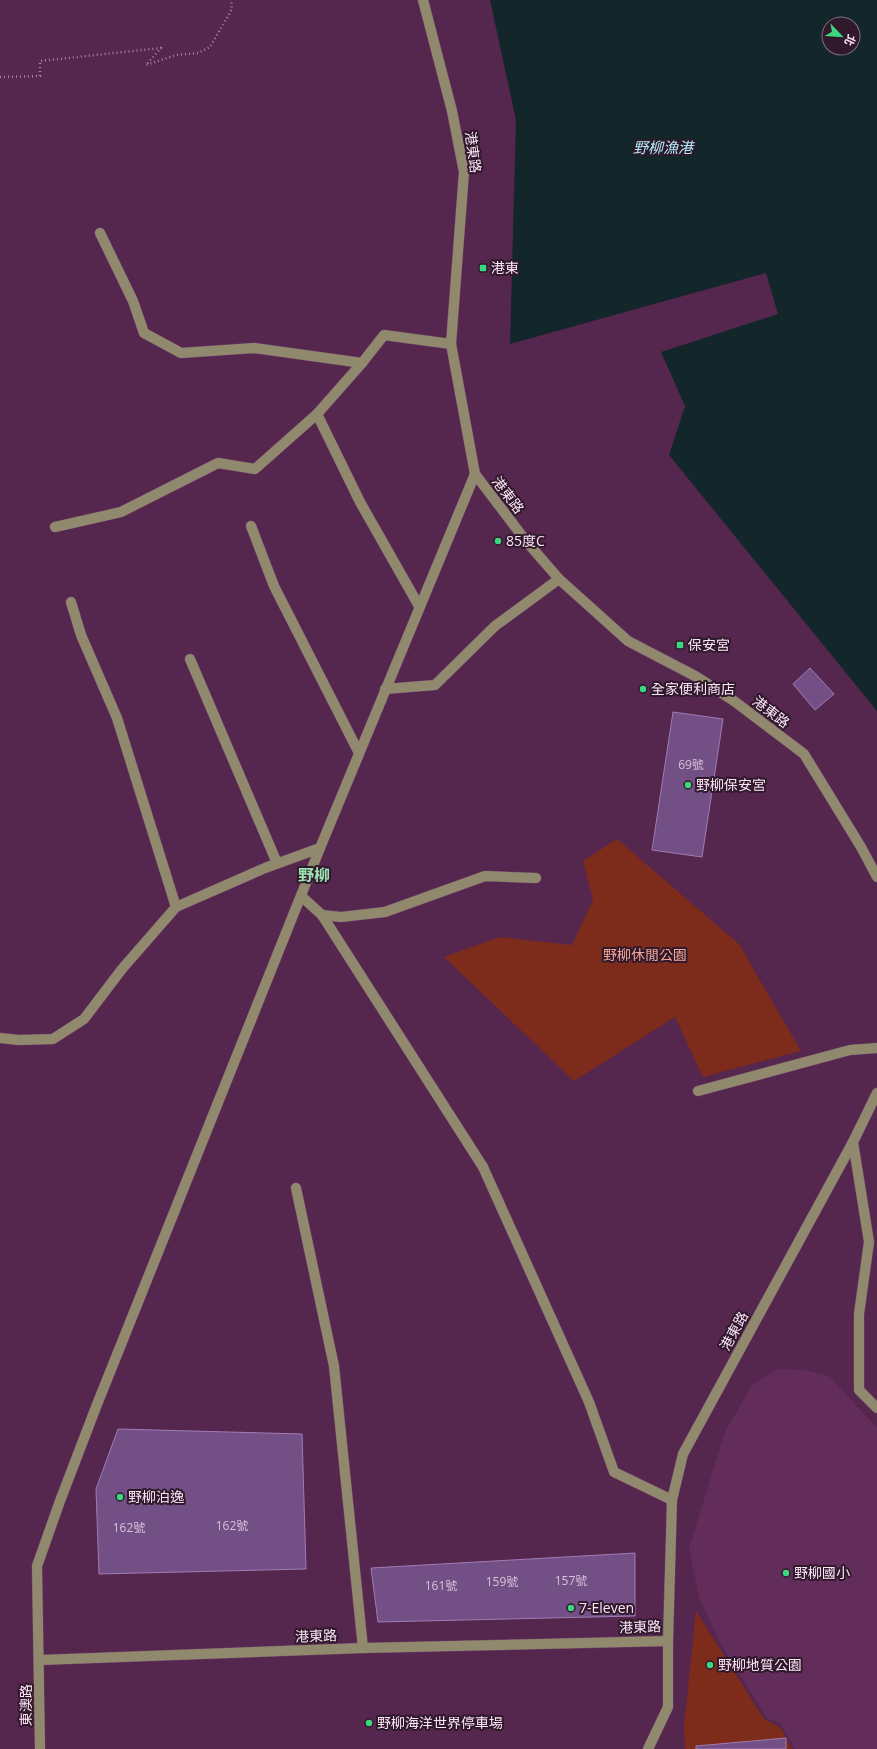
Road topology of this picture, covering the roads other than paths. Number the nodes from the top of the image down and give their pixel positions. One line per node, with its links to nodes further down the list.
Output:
1 (423, 0): 3 (street, 港東路)
2 (100, 233): 4 (street)
3 (451, 344): 4 (street); 6 (street, 港東路)
4 (362, 363): 5 (street)
5 (317, 414): 8 (street); 11 (street)
6 (475, 474): 9 (street, 港東路); 11 (street, 東澳路)
7 (251, 526): 14 (street)
8 (55, 527)
9 (559, 579): 13 (street); 17 (street, 港東路)
10 (71, 602): 20 (street)
11 (419, 606): 13 (street, 東澳路)
12 (190, 659): 16 (street)
13 (385, 689): 14 (street, 東澳路)
14 (359, 753): 15 (street, 東澳路)
15 (320, 848): 16 (street); 19 (street, 東澳路)
16 (277, 864): 20 (street)
17 (877, 877)
18 (536, 878): 21 (street)
19 (301, 896): 21 (street); 32 (street, 東澳路)
20 (176, 907): 22 (street)
21 (322, 915): 29 (street)
22 (0, 1038)
23 (877, 1048): 24 (street)
24 (698, 1091)
25 (877, 1094): 26 (street, 港東路)
26 (854, 1142): 28 (street); 29 (street, 港東路)
27 (296, 1188): 31 (street)
28 (877, 1408)
29 (672, 1500): 30 (street, 港東路)
30 (668, 1641): 31 (street, 港東路); 34 (street)
31 (364, 1648): 32 (street, 港東路)
32 (40, 1660): 33 (street, 東澳路)
33 (40, 1749)
34 (648, 1749)

